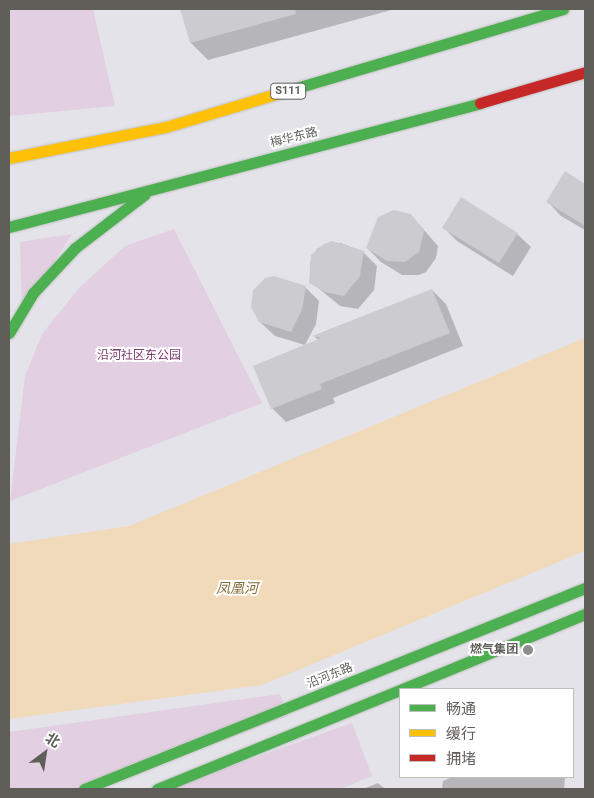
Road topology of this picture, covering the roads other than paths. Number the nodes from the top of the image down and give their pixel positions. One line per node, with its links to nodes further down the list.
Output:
1 (563, 9): 3 (main road, S111)
2 (585, 72): 4 (main road, 梅华东路)
3 (9, 158)
4 (156, 186): 5 (main road, 梅华东路); 6 (main road)
5 (9, 227)
6 (9, 333)
7 (585, 588): 11 (main road, 沿河东路)
8 (585, 614): 9 (main road)
9 (403, 688)
10 (399, 690): 12 (main road)
11 (84, 789)
12 (157, 789)

